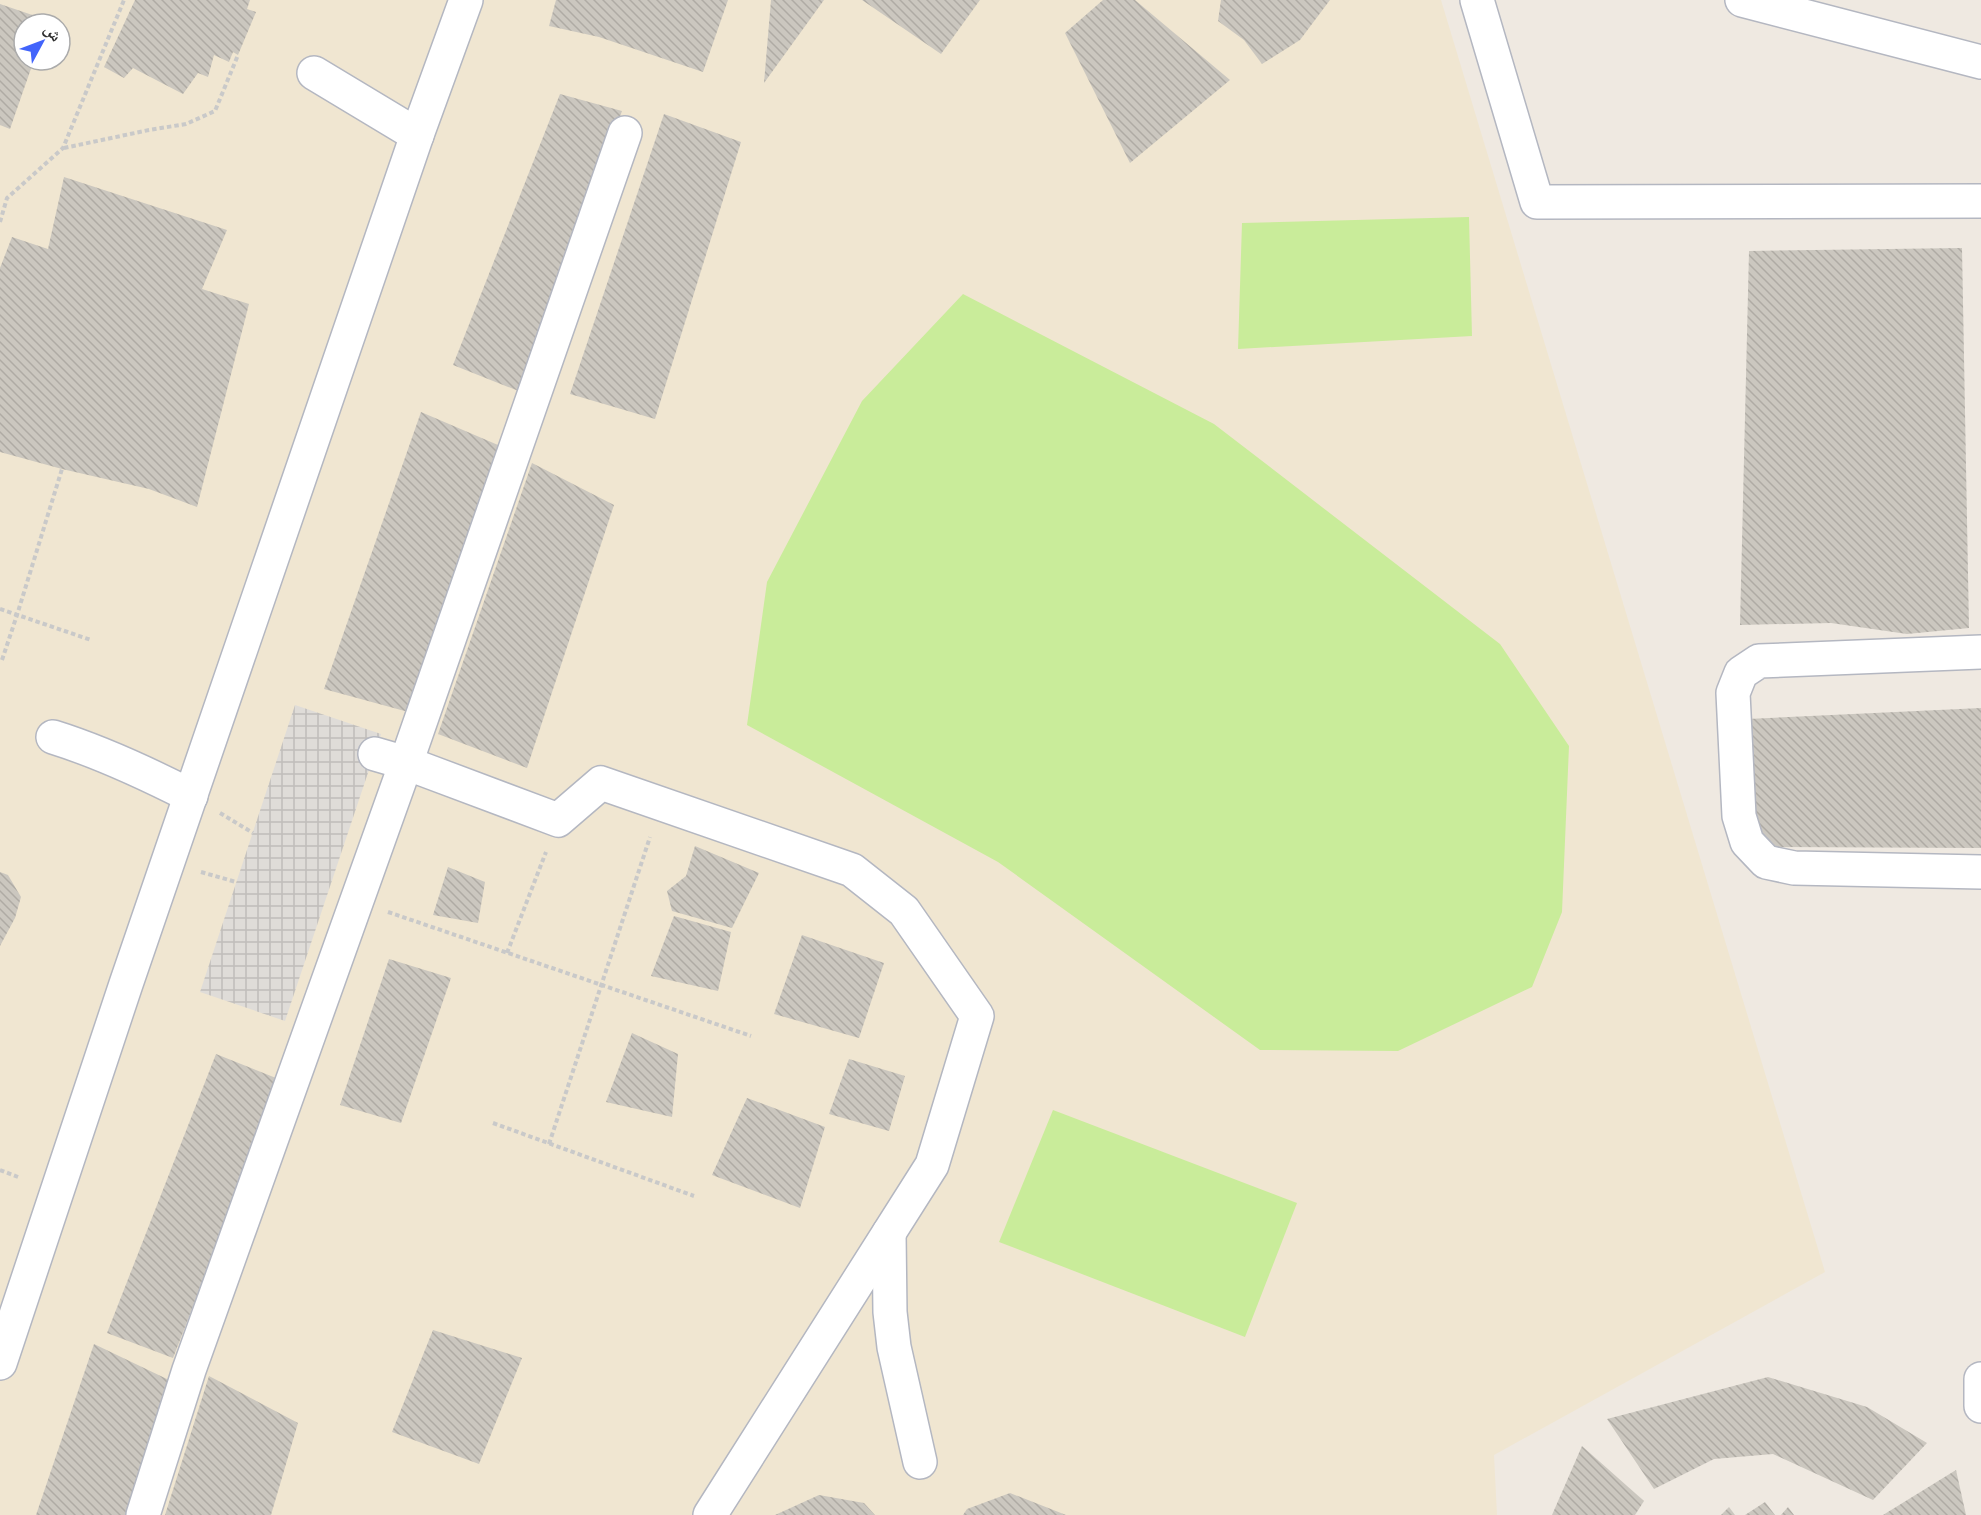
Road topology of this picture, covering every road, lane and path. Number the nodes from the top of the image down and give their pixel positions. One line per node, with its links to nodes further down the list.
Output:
1 (124, 0): 10 (path)
2 (466, 0): 9 (street)
3 (1477, 0): 13 (street)
4 (1742, 0): 6 (street)
5 (238, 55): 10 (path)
6 (1981, 62)
7 (314, 74): 9 (street)
8 (625, 133): 23 (street)
9 (417, 135): 24 (street)
10 (63, 148): 12 (path)
11 (0, 196): 12 (path)
12 (7, 198): 14 (path)
13 (1981, 201)
14 (0, 222)
15 (62, 469): 17 (path)
16 (0, 609): 17 (path)
17 (17, 615): 18 (path); 20 (path)
18 (91, 640)
19 (1981, 652): 27 (street)
20 (2, 660)
21 (53, 737): 24 (street)
22 (375, 754): 23 (street)
23 (406, 763): 26 (street); 28 (street)
24 (192, 796): 38 (street)
25 (661, 803): 26 (street); 30 (path); 37 (street)
26 (558, 820): 29 (path)
27 (1981, 872)
28 (357, 902): 29 (path); 42 (street)
29 (507, 953): 30 (path)
30 (602, 985): 31 (path); 33 (path)
31 (751, 1036)
32 (493, 1123): 33 (path)
33 (549, 1144): 36 (path)
34 (0, 1170): 35 (path)
35 (18, 1177)
36 (694, 1196)
37 (889, 1233): 41 (street); 43 (street)
38 (0, 1363)
39 (1981, 1379): 40 (street)
40 (1981, 1406)
41 (920, 1462)
42 (144, 1515)
43 (710, 1515)

